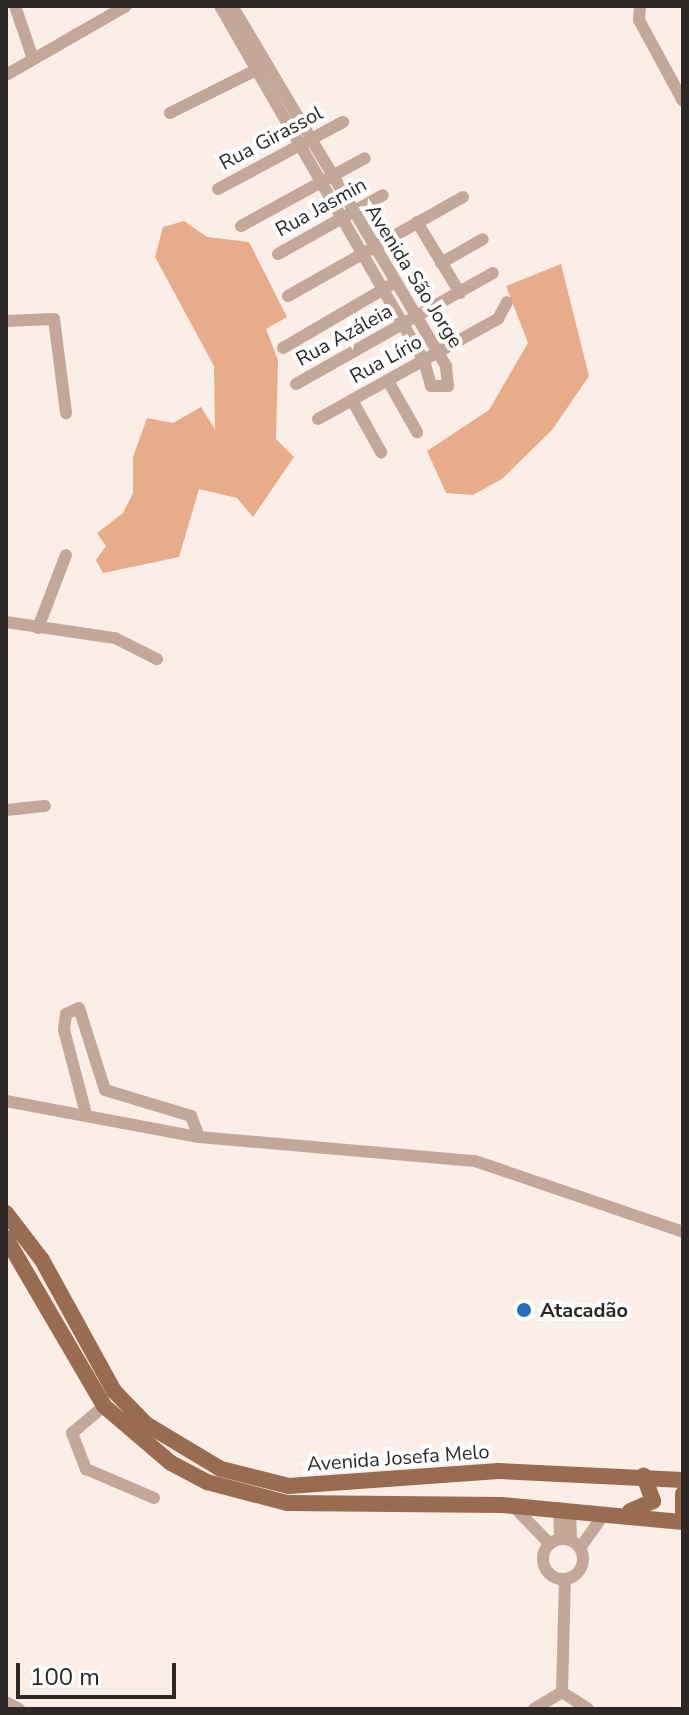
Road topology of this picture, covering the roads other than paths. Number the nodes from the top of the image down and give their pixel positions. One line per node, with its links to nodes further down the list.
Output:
1 (15, 6): 6 (street)
2 (126, 6): 6 (street)
3 (220, 6): 7 (street, Avenida São Jorge)
4 (232, 6): 7 (street, Avenida São Jorge)
5 (640, 6): 8 (street)
6 (33, 59): 9 (street)
7 (257, 62): 12 (street); 14 (street, Avenida São Jorge)
8 (665, 70): 10 (street); 11 (street)
9 (6, 75)
10 (683, 83)
11 (683, 101)
12 (170, 113)
13 (343, 122): 14 (street, Rua Girassol)
14 (304, 143): 16 (street, Avenida São Jorge); 17 (street, Rua Girassol)
15 (365, 158): 16 (street)
16 (326, 178): 20 (street, Avenida São Jorge); 22 (street)
17 (218, 189)
18 (383, 195): 20 (street, Rua Jasmin)
19 (463, 197): 21 (street)
20 (346, 215): 24 (street, Avenida São Jorge); 25 (street, Rua Jasmin)
21 (417, 222): 24 (street); 26 (street)
22 (241, 226)
23 (483, 239): 26 (street)
24 (366, 251): 28 (street, Avenida São Jorge); 30 (street)
25 (278, 254)
26 (441, 263): 29 (street)
27 (493, 273): 29 (street, Rua Azáleia)
28 (387, 287): 33 (street, Avenida São Jorge); 34 (street)
29 (460, 293): 33 (street, Rua Azáleia)
30 (288, 296)
31 (507, 302): 35 (street, Rua Lírio)
32 (6, 321): 39 (street)
33 (408, 323): 35 (street, Avenida São Jorge); 37 (street, Rua Azáleia)
34 (283, 348)
35 (429, 358): 36 (street, Rua Lírio)
36 (388, 381): 38 (street, Rua Lírio); 41 (street)
37 (296, 384)
38 (352, 400): 40 (street, Rua Lírio); 42 (street)
39 (66, 413)
40 (318, 419)
41 (417, 432)
42 (381, 452)
43 (66, 555): 45 (street)
44 (6, 622): 45 (street)
45 (38, 628): 46 (street)
46 (157, 659)
47 (45, 806): 48 (street)
48 (6, 810)
49 (6, 1101): 50 (street)
50 (85, 1110): 51 (street); 51 (street)
51 (199, 1137): 53 (street)
52 (6, 1213): 56 (main road, Avenida Josefa Melo)
53 (683, 1232)
54 (6, 1238): 55 (main road, Avenida Josefa Melo)
55 (104, 1406): 59 (street); 60 (main road, Avenida Josefa Melo)
56 (644, 1476): 57 (main road, Avenida Josefa Melo); 62 (main road)
57 (683, 1480)
58 (683, 1494): 63 (main road)
59 (154, 1498)
60 (513, 1506): 61 (main road, Avenida Josefa Melo); 65 (street)
61 (565, 1509): 62 (main road, Avenida Josefa Melo); 65 (street)
62 (608, 1513): 64 (main road, Avenida Josefa Melo); 65 (street)
63 (683, 1515)
64 (683, 1522)
65 (565, 1543): 66 (street); 66 (street)
66 (565, 1579): 67 (street)
67 (562, 1692): 70 (street); 71 (street)
68 (6, 1702): 69 (street)
69 (19, 1709)
70 (534, 1709)
71 (588, 1709)

